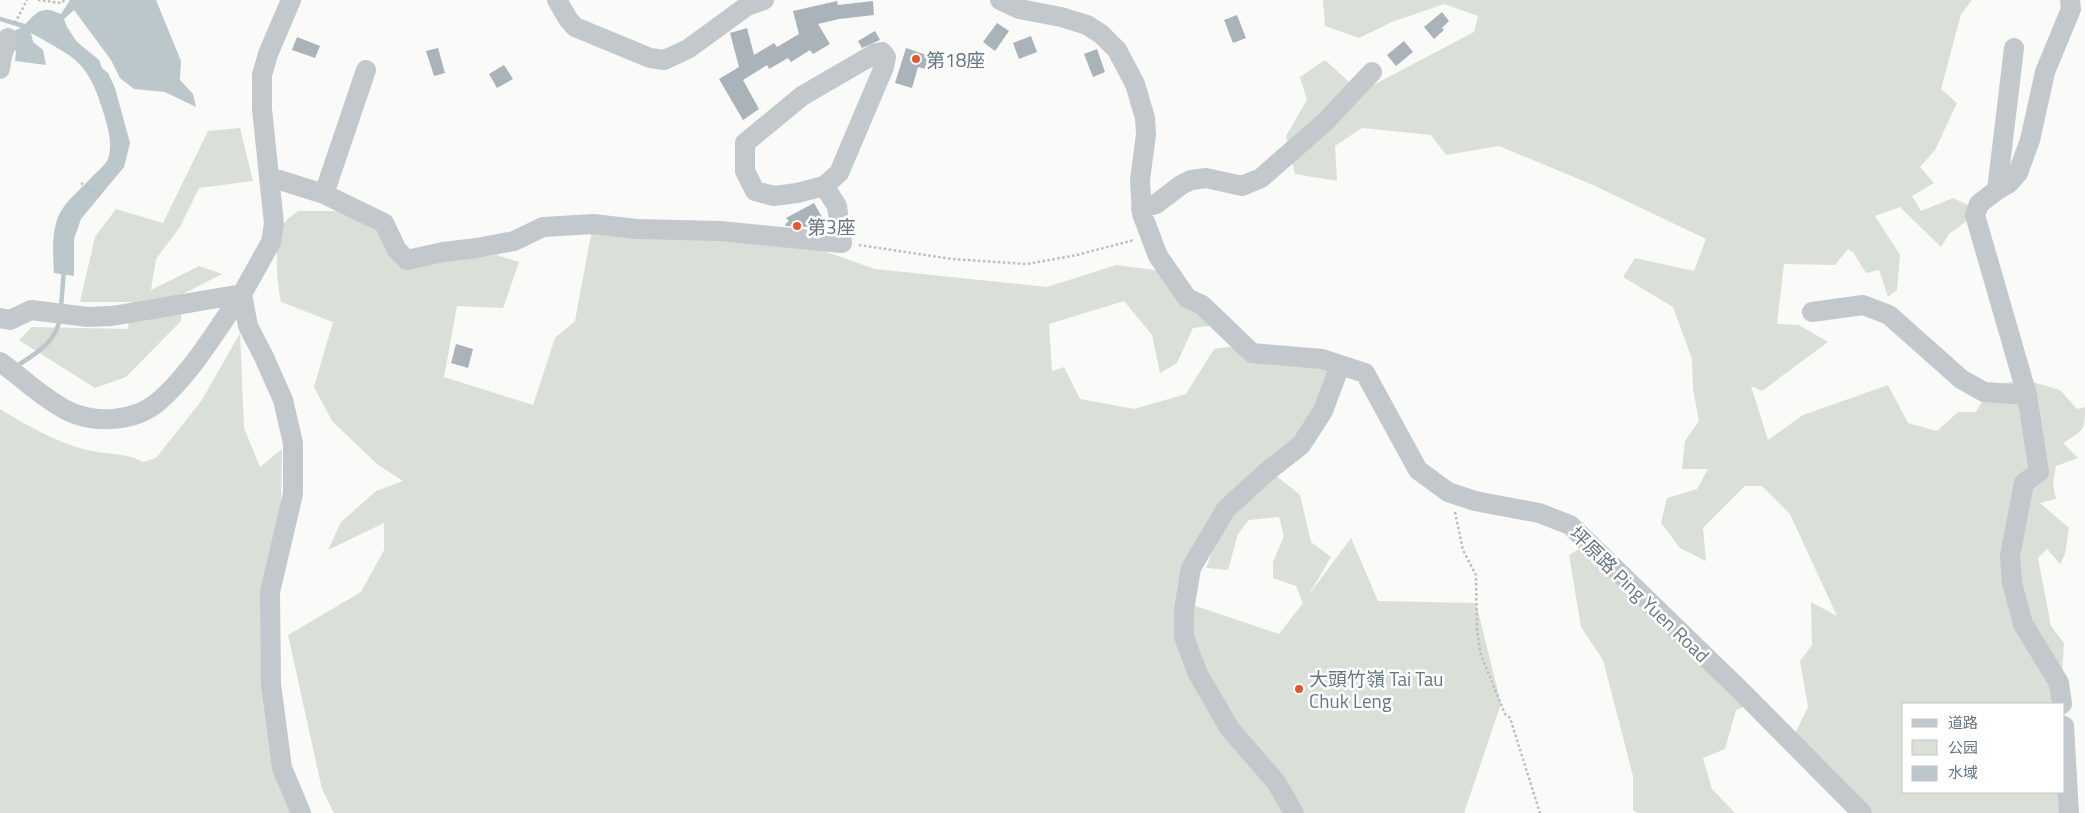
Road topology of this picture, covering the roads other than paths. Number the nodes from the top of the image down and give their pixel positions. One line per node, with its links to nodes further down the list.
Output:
1 (291, 0): 11 (street)
2 (557, 0): 3 (street)
3 (761, 0)
4 (1000, 0): 15 (street, 坪原路 Ping Yuen Road)
5 (2070, 0): 13 (street)
6 (8, 38): 8 (street)
7 (2014, 48): 13 (street)
8 (0, 69)
9 (366, 70): 14 (street)
10 (1372, 72): 15 (street)
11 (270, 177): 14 (street); 16 (street)
12 (824, 186): 12 (street); 14 (street)
13 (1997, 190): 21 (street)
14 (324, 194)
15 (1141, 208): 20 (street, 坪原路 Ping Yuen Road)
16 (242, 294): 18 (street); 19 (street); 24 (street)
17 (1812, 312): 21 (street)
18 (0, 318)
19 (0, 362)
20 (1340, 365): 25 (street); 26 (street, 坪原路 Ping Yuen Road)
21 (2027, 395): 22 (street)
22 (2062, 703)
23 (2065, 743): 27 (street)
24 (301, 813)
25 (1294, 813)
26 (1862, 813)
27 (2069, 813)

